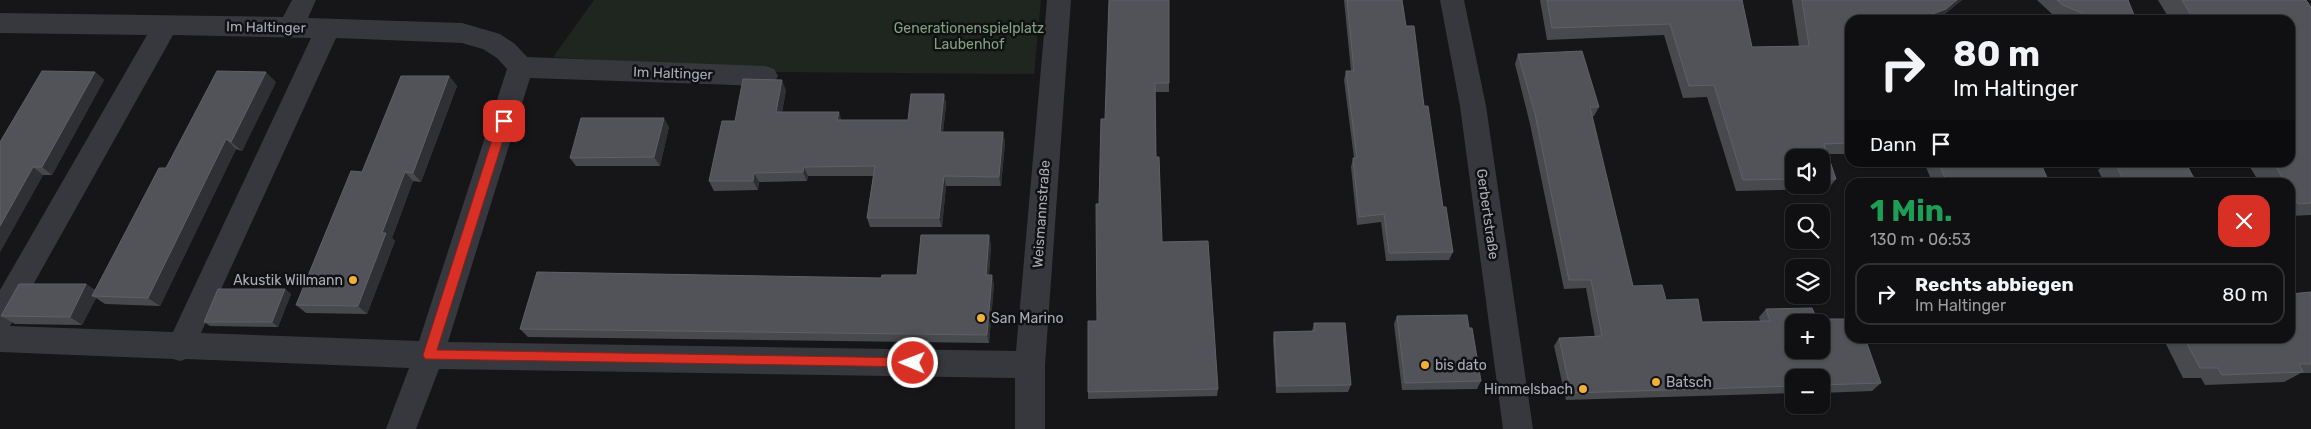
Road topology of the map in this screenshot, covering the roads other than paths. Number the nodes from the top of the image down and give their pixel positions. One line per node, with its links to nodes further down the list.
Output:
1 (304, 0): 6 (street)
2 (1059, 0): 14 (street, Weismannstraße)
3 (1452, 0): 17 (street, Gerbertstraße)
4 (0, 23): 5 (street, Im Haltinger)
5 (165, 26): 6 (street, Im Haltinger); 10 (street)
6 (291, 27): 7 (street, Im Haltinger)
7 (328, 29): 8 (street, Im Haltinger); 12 (street)
8 (521, 67): 9 (street, Im Haltinger); 13 (street)
9 (765, 76)
10 (0, 317)
11 (0, 339): 12 (street)
12 (180, 348): 13 (street)
13 (429, 355): 14 (street); 15 (street)
14 (1030, 365): 16 (street, Weismannstraße)
15 (401, 429)
16 (1030, 429)
17 (1518, 429)

